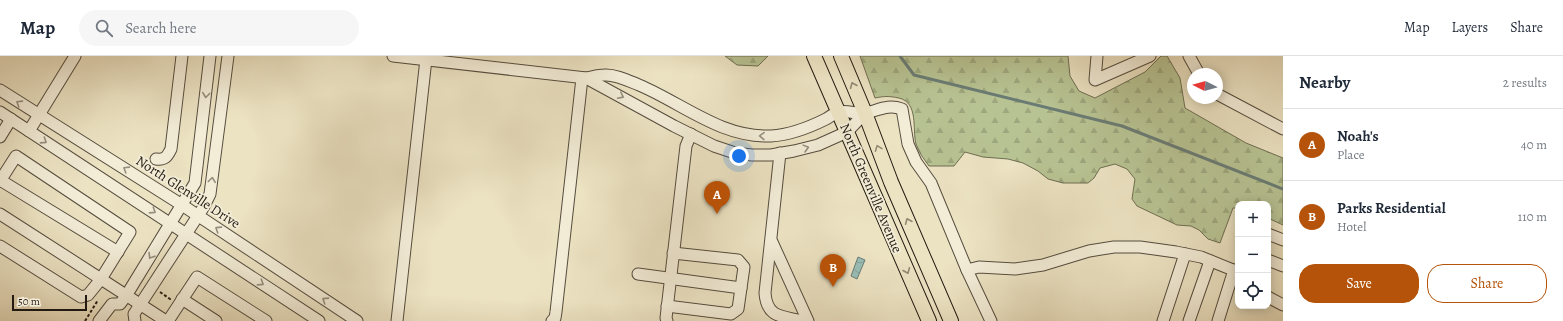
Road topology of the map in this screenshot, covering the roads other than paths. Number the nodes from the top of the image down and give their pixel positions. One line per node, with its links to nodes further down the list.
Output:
1 (75, 56): 19 (street)
2 (182, 56): 27 (street)
3 (210, 56): 29 (street, one-way to 29)
4 (228, 56): 31 (street, one-way to 4)
5 (393, 56): 11 (street)
6 (814, 56): 16 (main road, North Greenville Avenue)
7 (841, 56): 18 (main road, North Greenville Avenue, one-way to 7)
8 (1097, 56): 9 (street)
9 (1150, 56)
10 (1189, 56): 12 (street)
11 (426, 60): 13 (street); 63 (street)
12 (1196, 68)
13 (584, 78): 16 (street, one-way to 13); 24 (street, one-way to 24); 64 (street)
14 (0, 90): 19 (street, North Glenville Drive, one-way to 14)
15 (1223, 97): 21 (street)
16 (838, 111): 18 (street); 23 (main road, North Greenville Avenue)
17 (0, 112): 20 (street)
18 (865, 113): 23 (street); 44 (street); 69 (main road, North Greenville Avenue, one-way to 18)
19 (39, 115): 22 (street); 29 (street, North Glenville Drive, one-way to 19)
20 (11, 120): 22 (street); 25 (street)
21 (1283, 129)
22 (29, 131): 32 (street, one-way to 32)
23 (847, 132): 26 (street, one-way to 23); 68 (main road, North Greenville Avenue, one-way to 68)
24 (691, 134): 26 (street); 39 (street)
25 (0, 137)
26 (780, 153): 36 (street)
27 (156, 159)
28 (0, 180): 38 (street); 38 (street)
29 (182, 205): 31 (street, North Glenville Drive); 32 (street)
30 (0, 214): 49 (street)
31 (198, 216): 33 (street); 62 (street, North Glenville Drive, one-way to 31)
32 (171, 223): 33 (street); 53 (street, one-way to 53)
33 (186, 233): 56 (street); 61 (street, one-way to 61)
34 (1271, 235): 35 (street)
35 (1283, 240)
36 (771, 241): 66 (street); 67 (street)
37 (0, 246): 49 (street)
38 (118, 252): 49 (street)
39 (673, 253): 48 (street); 50 (street)
40 (1185, 254): 41 (street); 44 (street); 71 (street)
41 (1210, 261): 45 (street); 72 (street)
42 (1271, 261): 43 (street)
43 (1283, 266)
44 (967, 270): 70 (street)
45 (1235, 271)
46 (1235, 273): 73 (street)
47 (638, 274): 48 (street)
48 (671, 279): 50 (street); 55 (street)
49 (105, 282): 53 (street)
50 (741, 288): 55 (street)
51 (182, 299): 57 (street); 59 (street); 60 (street)
52 (1271, 299): 54 (street)
53 (123, 300): 56 (street); 58 (street)
54 (1283, 305)
55 (667, 306): 65 (street)
56 (137, 313): 57 (street)
57 (164, 319)
58 (99, 321)
59 (216, 321)
60 (266, 321)
61 (319, 321)
62 (357, 321)
63 (397, 321)
64 (552, 321)
65 (667, 321)
66 (804, 321)
67 (808, 321)
68 (929, 321)
69 (951, 321)
70 (991, 321)
71 (1163, 321)
72 (1189, 321)
73 (1218, 321)

